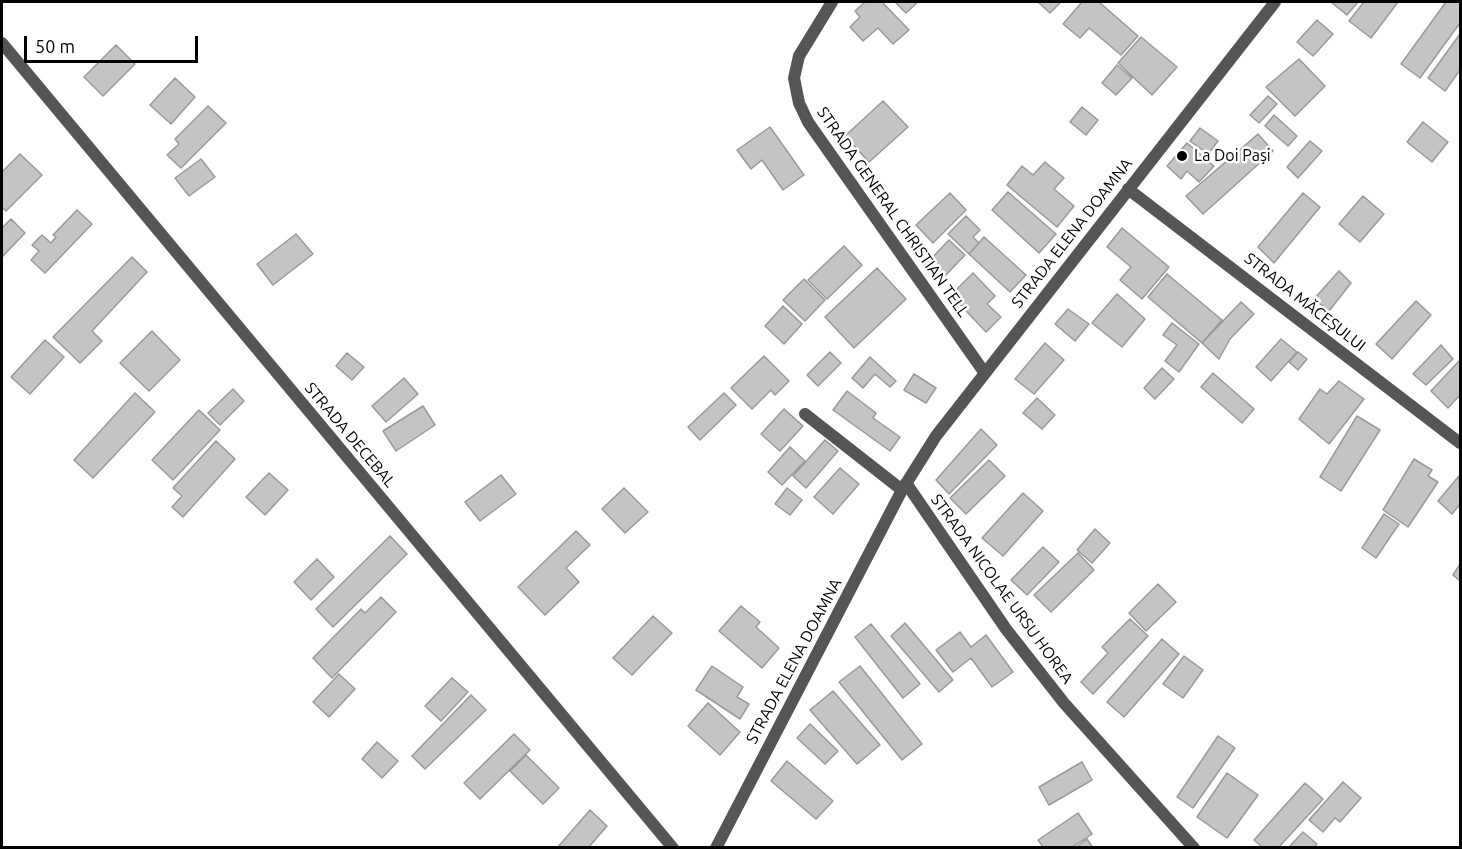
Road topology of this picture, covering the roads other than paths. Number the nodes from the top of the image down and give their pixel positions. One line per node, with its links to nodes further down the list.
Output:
1 (832, 2): 5 (street, STRADA GENERAL CHRISTIAN TELL)
2 (1275, 2): 4 (street, STRADA ELENA DOAMNA)
3 (2, 43): 9 (street, STRADA DECEBAL)
4 (1128, 189): 5 (street, STRADA ELENA DOAMNA); 7 (street, STRADA MĂCEȘULUI)
5 (984, 372): 8 (street, STRADA ELENA DOAMNA)
6 (805, 414): 8 (street)
7 (1461, 443)
8 (904, 486): 10 (street, STRADA ELENA DOAMNA); 11 (street, STRADA NICOLAE URSU HOREA)
9 (673, 848)
10 (716, 848)
11 (1194, 848)

